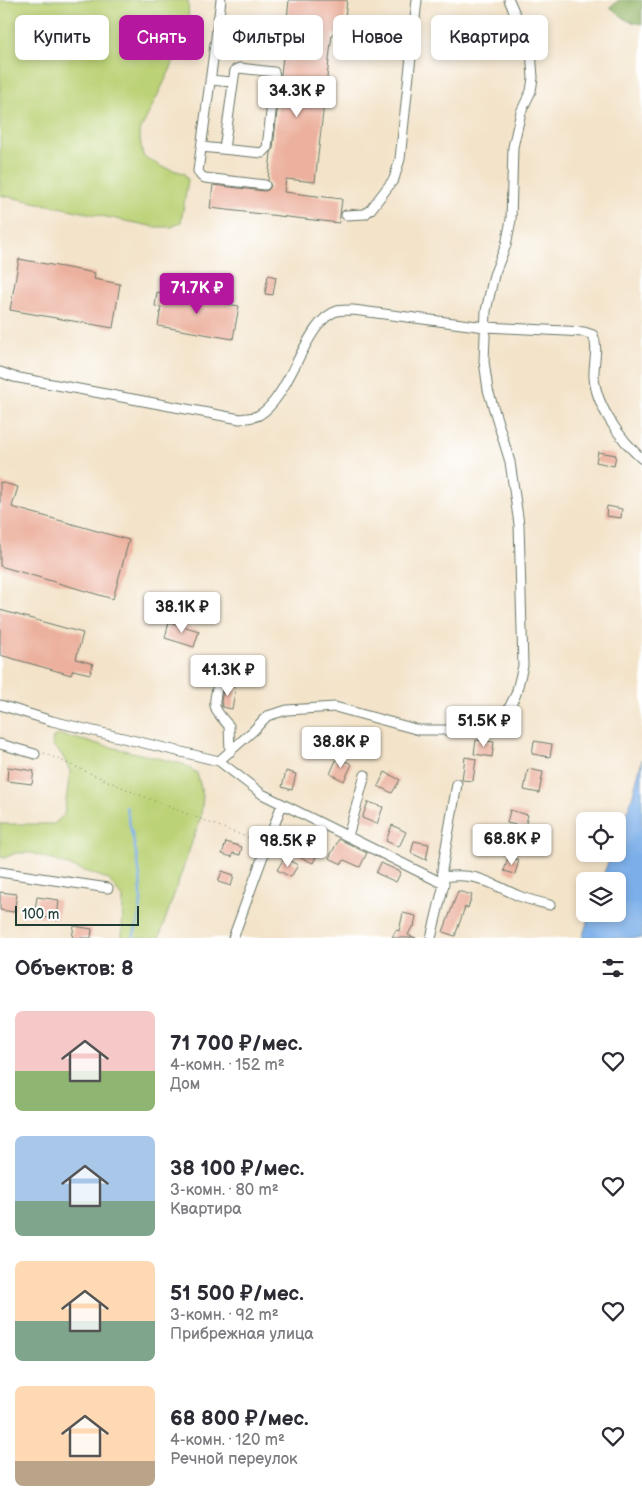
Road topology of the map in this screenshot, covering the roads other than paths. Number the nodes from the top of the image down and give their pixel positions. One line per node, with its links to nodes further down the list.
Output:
1 (221, 0): 4 (street)
2 (416, 0): 9 (street)
3 (509, 0): 10 (street)
4 (210, 80): 5 (street); 6 (street)
5 (232, 82): 7 (street); 7 (street)
6 (201, 147): 7 (street); 8 (street)
7 (224, 149)
8 (265, 185)
9 (346, 215)
10 (485, 327): 11 (street); 12 (street); 16 (street)
11 (0, 372)
12 (642, 459)
13 (219, 680): 16 (street)
14 (0, 705): 18 (street)
15 (0, 744): 17 (street)
16 (230, 752): 18 (street)
17 (34, 754)
18 (219, 761): 21 (street)
19 (366, 775): 22 (street)
20 (457, 784): 24 (street)
21 (282, 804): 22 (street); 27 (street)
22 (348, 836): 24 (street)
23 (0, 872): 25 (street)
24 (444, 880): 26 (street); 28 (street)
25 (108, 888)
26 (550, 905)
27 (233, 938)
28 (431, 938)

